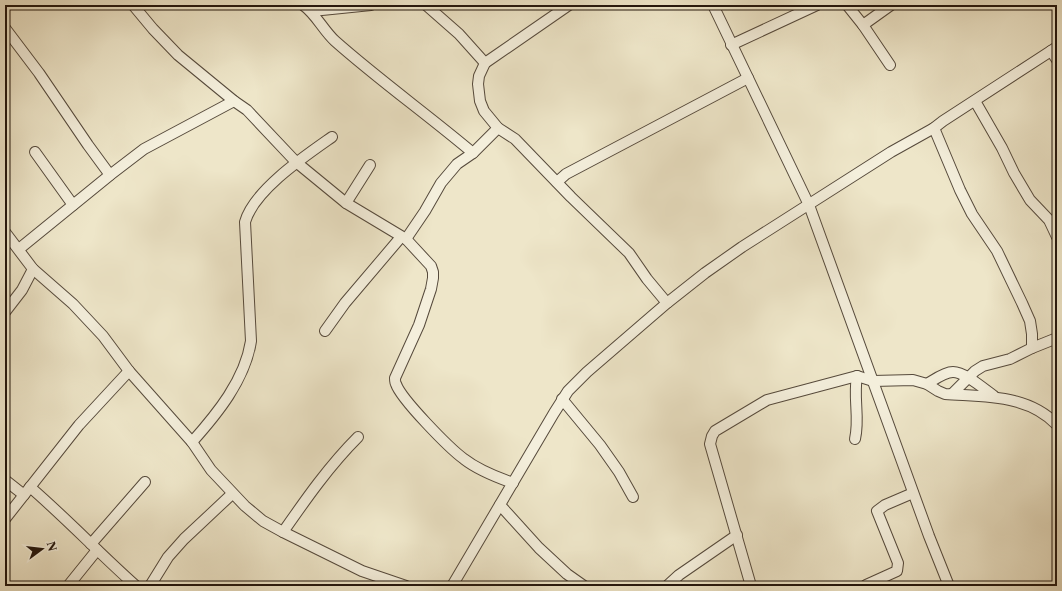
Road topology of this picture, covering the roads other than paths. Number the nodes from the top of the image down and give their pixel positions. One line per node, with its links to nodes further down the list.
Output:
1 (133, 5): 20 (street)
2 (303, 5): 11 (street)
3 (371, 5): 10 (street)
4 (426, 5): 17 (street)
5 (570, 5): 17 (street)
6 (713, 5): 14 (street)
7 (816, 5): 14 (street)
8 (847, 5): 12 (street)
9 (891, 5): 12 (street)
10 (353, 6): 11 (street)
11 (312, 11): 26 (street)
12 (863, 25): 18 (street)
13 (5, 28): 29 (street)
14 (731, 45): 19 (street)
15 (1054, 49): 16 (street); 21 (street)
16 (1057, 60)
17 (485, 63): 22 (street)
18 (890, 65)
19 (748, 78): 30 (street); 33 (street)
20 (234, 101): 27 (street); 29 (street)
21 (975, 101): 23 (street); 35 (street)
22 (498, 128): 26 (street); 30 (street)
23 (934, 128): 33 (street); 43 (street)
24 (332, 137): 27 (street)
25 (35, 152): 32 (street)
26 (473, 154): 36 (street)
27 (296, 162): 31 (street); 55 (street)
28 (370, 165): 31 (street)
29 (110, 174): 32 (street)
30 (557, 182): 39 (street)
31 (346, 204): 36 (street)
32 (73, 205): 37 (street)
33 (810, 205): 39 (street); 47 (street)
34 (5, 232): 37 (street)
35 (1057, 237)
36 (403, 238): 41 (street); 58 (street)
37 (19, 249): 38 (street)
38 (33, 269): 40 (street); 44 (street)
39 (668, 303): 51 (street)
40 (5, 312)
41 (325, 331)
42 (1057, 338): 43 (street)
43 (1032, 348): 46 (street)
44 (129, 371): 55 (street); 59 (street)
45 (857, 376): 47 (street); 54 (street); 66 (street)
46 (968, 378): 48 (street); 49 (street); 50 (street)
47 (874, 381): 48 (street); 60 (street)
48 (927, 384): 49 (street)
49 (952, 394): 50 (street)
50 (994, 396): 52 (street)
51 (562, 399): 58 (street); 62 (street)
52 (1057, 425)
53 (358, 437): 65 (street)
54 (855, 439)
55 (192, 442): 61 (street)
56 (5, 480): 59 (street)
57 (145, 482): 67 (street)
58 (513, 483): 63 (street)
59 (27, 491): 64 (street); 67 (street)
60 (913, 493): 68 (street); 77 (street)
61 (232, 494): 65 (street); 71 (street)
62 (633, 497)
63 (500, 505): 73 (street); 74 (street)
64 (5, 518)
65 (283, 532): 72 (street)
66 (737, 535): 75 (street); 76 (street)
67 (94, 547): 69 (street); 70 (street)
68 (866, 584)
69 (68, 586)
70 (136, 586)
71 (150, 586)
72 (406, 586)
73 (452, 586)
74 (584, 586)
75 (667, 586)
76 (751, 586)
77 (948, 586)

